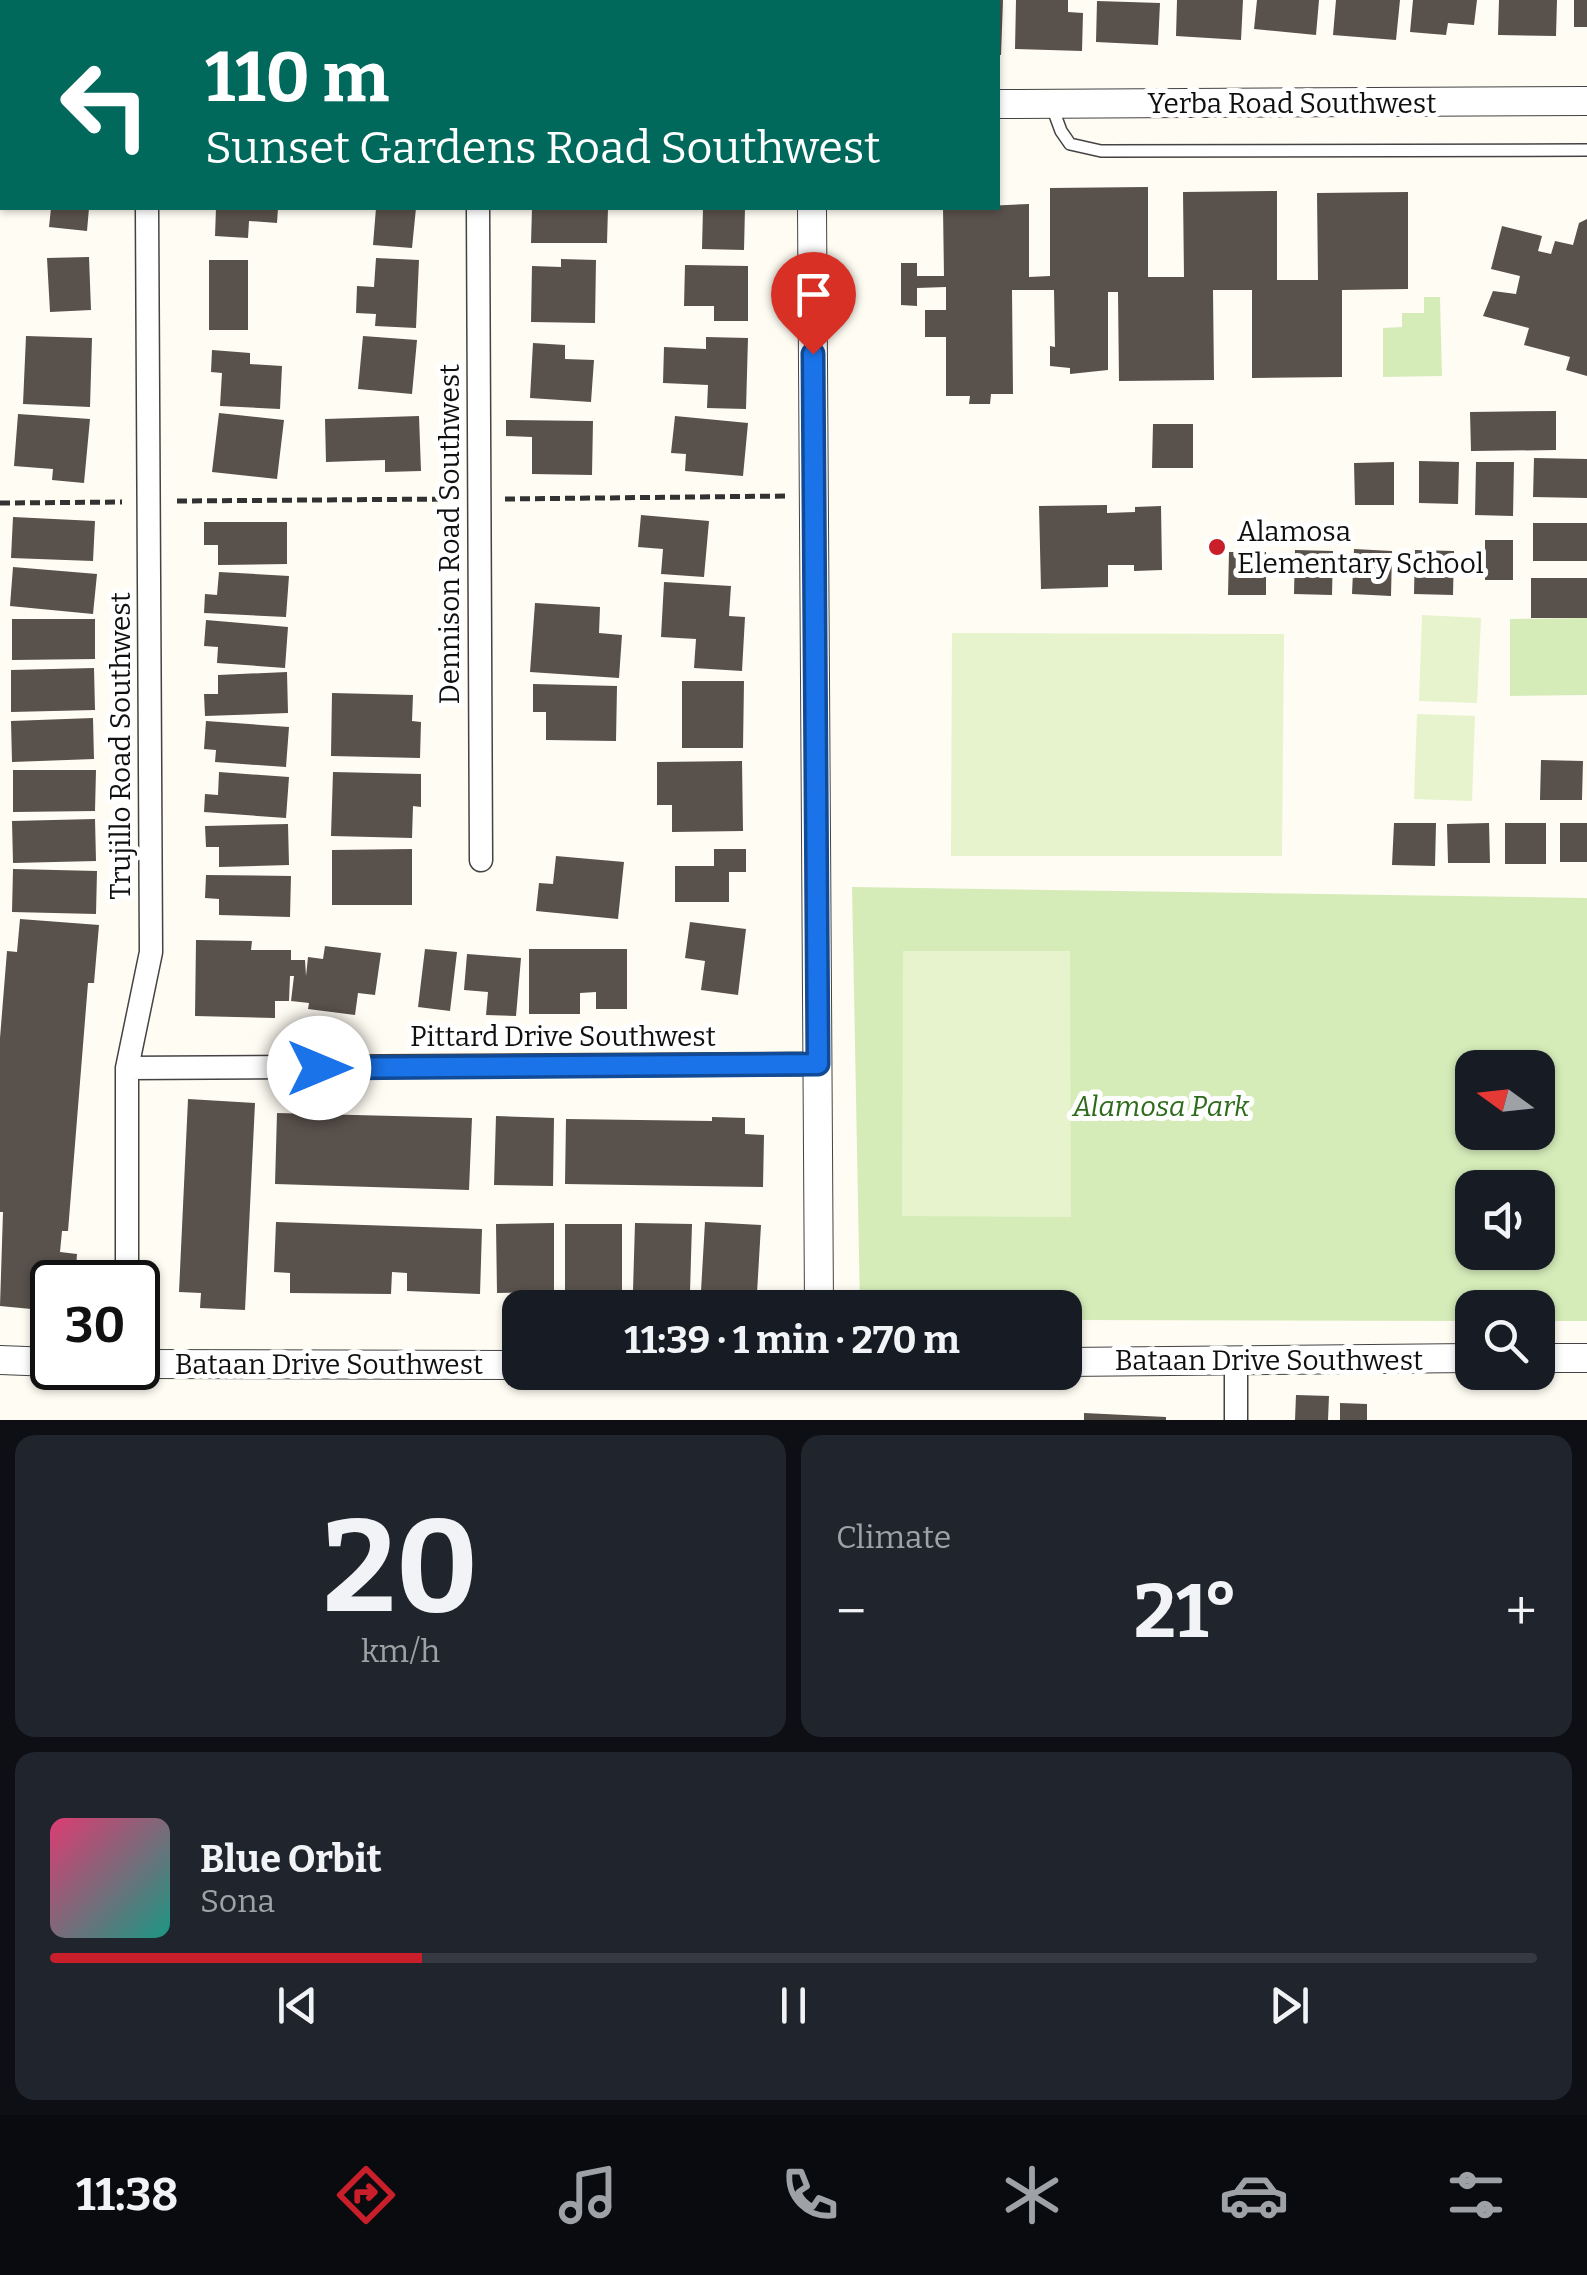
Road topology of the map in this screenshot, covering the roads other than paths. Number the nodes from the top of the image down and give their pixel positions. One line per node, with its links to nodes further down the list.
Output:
1 (1587, 101): 3 (street, Yerba Road Southwest)
2 (1000, 104): 3 (street, Yerba Road Southwest)
3 (1051, 104): 4 (lane)
4 (1587, 150)
5 (147, 210): 10 (street, Trujillo Road Southwest)
6 (478, 210): 8 (street, Dennison Road Southwest)
7 (812, 210): 9 (street)
8 (481, 860)
9 (818, 1064): 10 (street, Pittard Drive Southwest); 12 (street)
10 (127, 1068): 11 (street, Trujillo Road Southwest)
11 (128, 1260)
12 (819, 1290)
13 (1455, 1358): 17 (street, Bataan Drive Southwest)
14 (1555, 1358): 15 (street)
15 (1587, 1358)
16 (0, 1360): 18 (street)
17 (1236, 1360): 19 (street, Bataan Drive Southwest); 22 (street)
18 (30, 1361)
19 (1082, 1362)
20 (160, 1364): 21 (street, Bataan Drive Southwest)
21 (502, 1364)
22 (1236, 1420)

